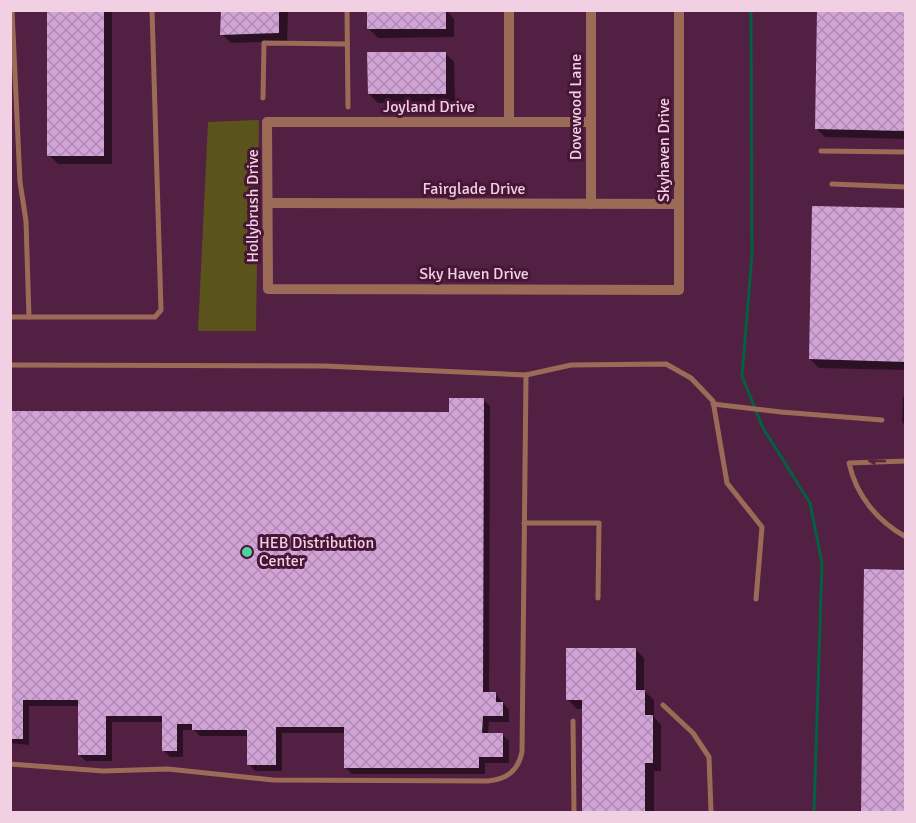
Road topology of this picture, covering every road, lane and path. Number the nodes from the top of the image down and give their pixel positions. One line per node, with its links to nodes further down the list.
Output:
1 (12, 10): 23 (lane)
2 (152, 10): 23 (lane)
3 (347, 10): 7 (lane)
4 (509, 10): 11 (street)
5 (591, 10): 12 (street, Dovewood Lane)
6 (679, 10): 19 (street, Skyhaven Drive)
7 (347, 44): 8 (lane); 9 (lane)
8 (264, 98)
9 (348, 107)
10 (267, 122): 11 (street, Joyland Drive); 17 (street, Hollybrush Drive)
11 (509, 122): 12 (street, Joyland Drive)
12 (591, 122): 18 (street, Dovewood Lane)
13 (821, 151): 14 (lane)
14 (906, 152)
15 (832, 184): 16 (lane)
16 (906, 187)
17 (268, 204): 18 (street, Fairglade Drive); 20 (street, Hollybrush Drive)
18 (591, 204): 19 (street, Fairglade Drive)
19 (679, 204): 21 (street, Skyhaven Drive)
20 (268, 289): 21 (street, Sky Haven Drive)
21 (679, 290)
22 (10, 317): 23 (lane)
23 (29, 317)
24 (10, 365): 25 (lane)
25 (526, 375): 26 (lane); 29 (lane)
26 (713, 404): 27 (lane); 32 (lane)
27 (882, 420)
28 (906, 461): 30 (lane, one-way to 30)
29 (524, 523): 31 (lane); 35 (lane)
30 (906, 537)
31 (598, 598)
32 (756, 599)
33 (663, 705): 37 (lane)
34 (573, 721): 36 (lane)
35 (10, 764)
36 (574, 813)
37 (711, 813)

